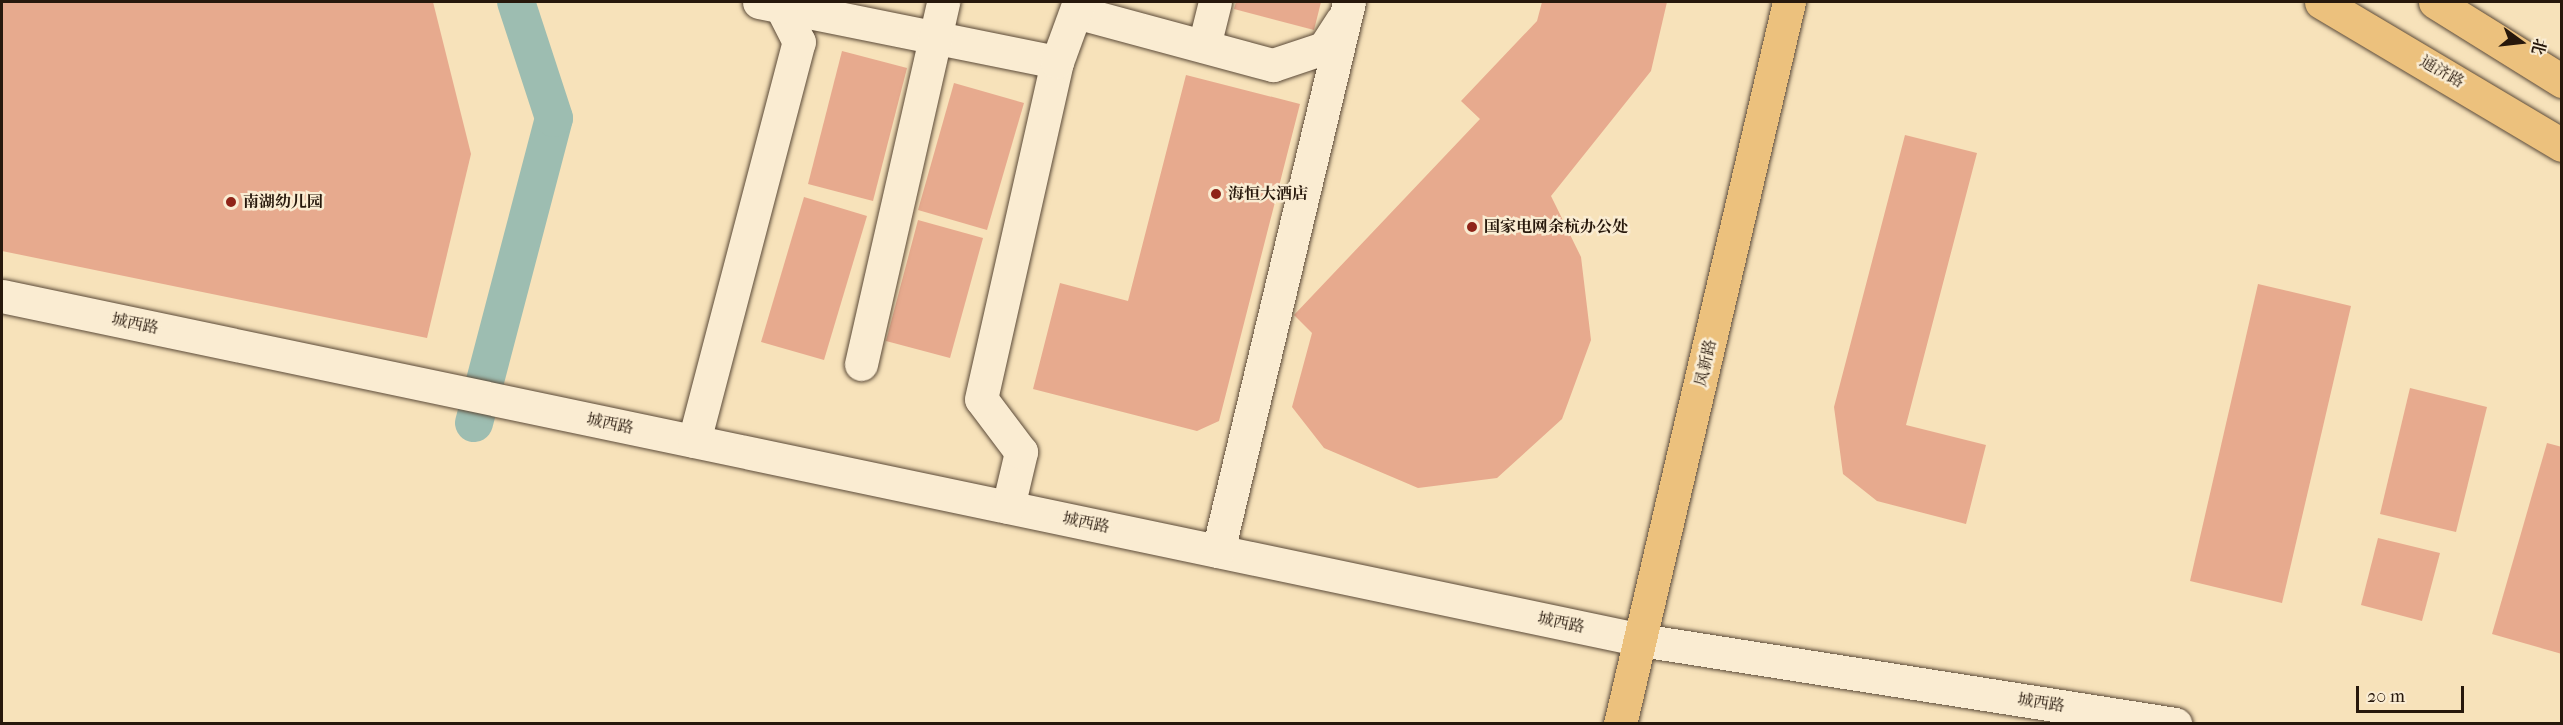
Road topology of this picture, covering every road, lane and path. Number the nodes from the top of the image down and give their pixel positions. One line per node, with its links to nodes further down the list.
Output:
1 (942, 2): 9 (street)
2 (1215, 2): 10 (street)
3 (1790, 2): 19 (main road, 凤新路)
4 (2321, 2): 13 (main road, 通济路)
5 (2435, 2): 12 (main road)
6 (774, 3): 9 (street); 16 (street)
7 (1348, 6): 10 (street); 18 (street)
8 (1077, 7): 10 (street); 11 (street)
9 (934, 37): 11 (street); 15 (street)
10 (1204, 46)
11 (1057, 62): 17 (street)
12 (2562, 81)
13 (2562, 145)
14 (2, 296): 16 (street, 城西路)
15 (861, 364)
16 (694, 441): 17 (street, 城西路)
17 (1008, 507): 18 (street, 城西路)
18 (1218, 551): 19 (street, 城西路)
19 (1641, 640): 20 (main road, 凤新路); 21 (street, 城西路)
20 (1620, 723)
21 (2175, 723)

